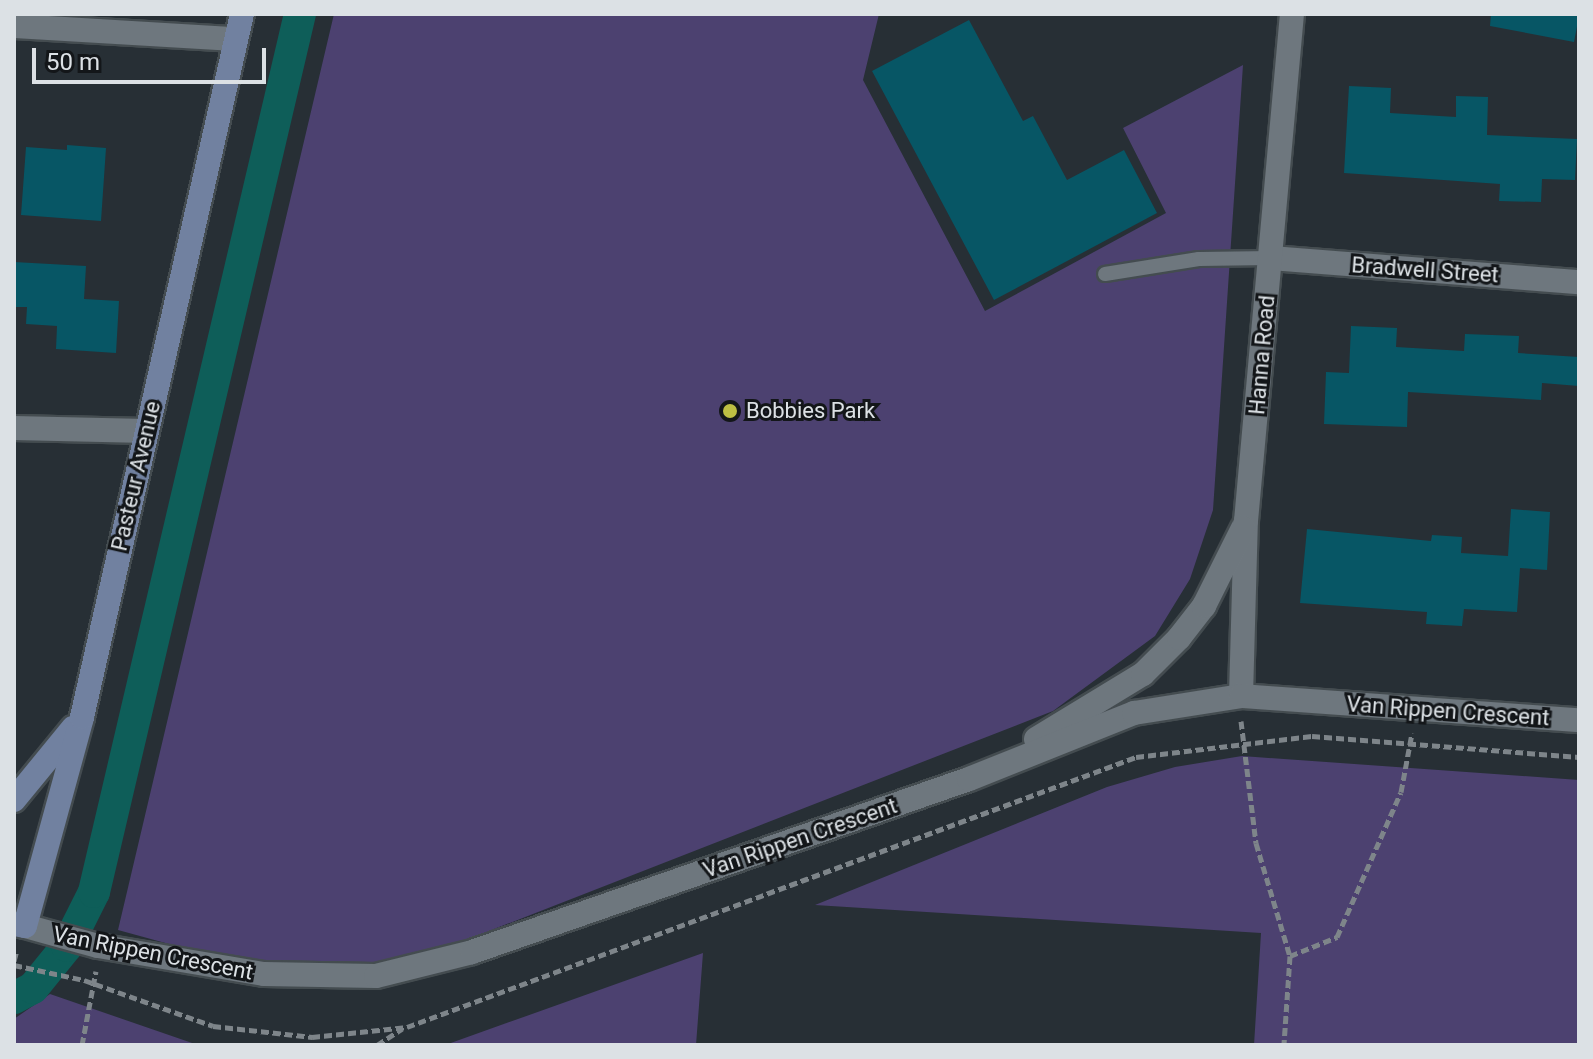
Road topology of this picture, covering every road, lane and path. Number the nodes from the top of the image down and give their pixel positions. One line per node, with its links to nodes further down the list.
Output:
1 (242, 14): 4 (street, Pasteur Avenue)
2 (1292, 14): 5 (street, Hanna Road)
3 (14, 26): 4 (street)
4 (236, 39): 9 (street, Pasteur Avenue)
5 (1271, 258): 6 (lane); 7 (street, Bradwell Street); 10 (street, Hanna Road)
6 (1105, 274)
7 (1579, 282)
8 (14, 428): 9 (street)
9 (146, 431): 13 (street, Pasteur Avenue)
10 (1246, 521): 11 (street, Hanna Road); 18 (street)
11 (1241, 696): 12 (street, Van Rippen Crescent); 15 (path); 18 (street, Van Rippen Crescent)
12 (1416, 709): 14 (street, Van Rippen Crescent); 16 (path)
13 (82, 717): 19 (street); 20 (street, Pasteur Avenue)
14 (1579, 720)
15 (1242, 741): 16 (path); 22 (path); 25 (path)
16 (1410, 745): 17 (path); 22 (path)
17 (1579, 757)
18 (969, 779): 21 (street, Van Rippen Crescent)
19 (14, 800)
20 (25, 926): 21 (street, Van Rippen Crescent)
21 (98, 946): 24 (path)
22 (1290, 956): 28 (path)
23 (14, 965): 24 (path)
24 (94, 984): 25 (path); 26 (path)
25 (407, 1027): 27 (path)
26 (82, 1045)
27 (377, 1045)
28 (1284, 1045)

